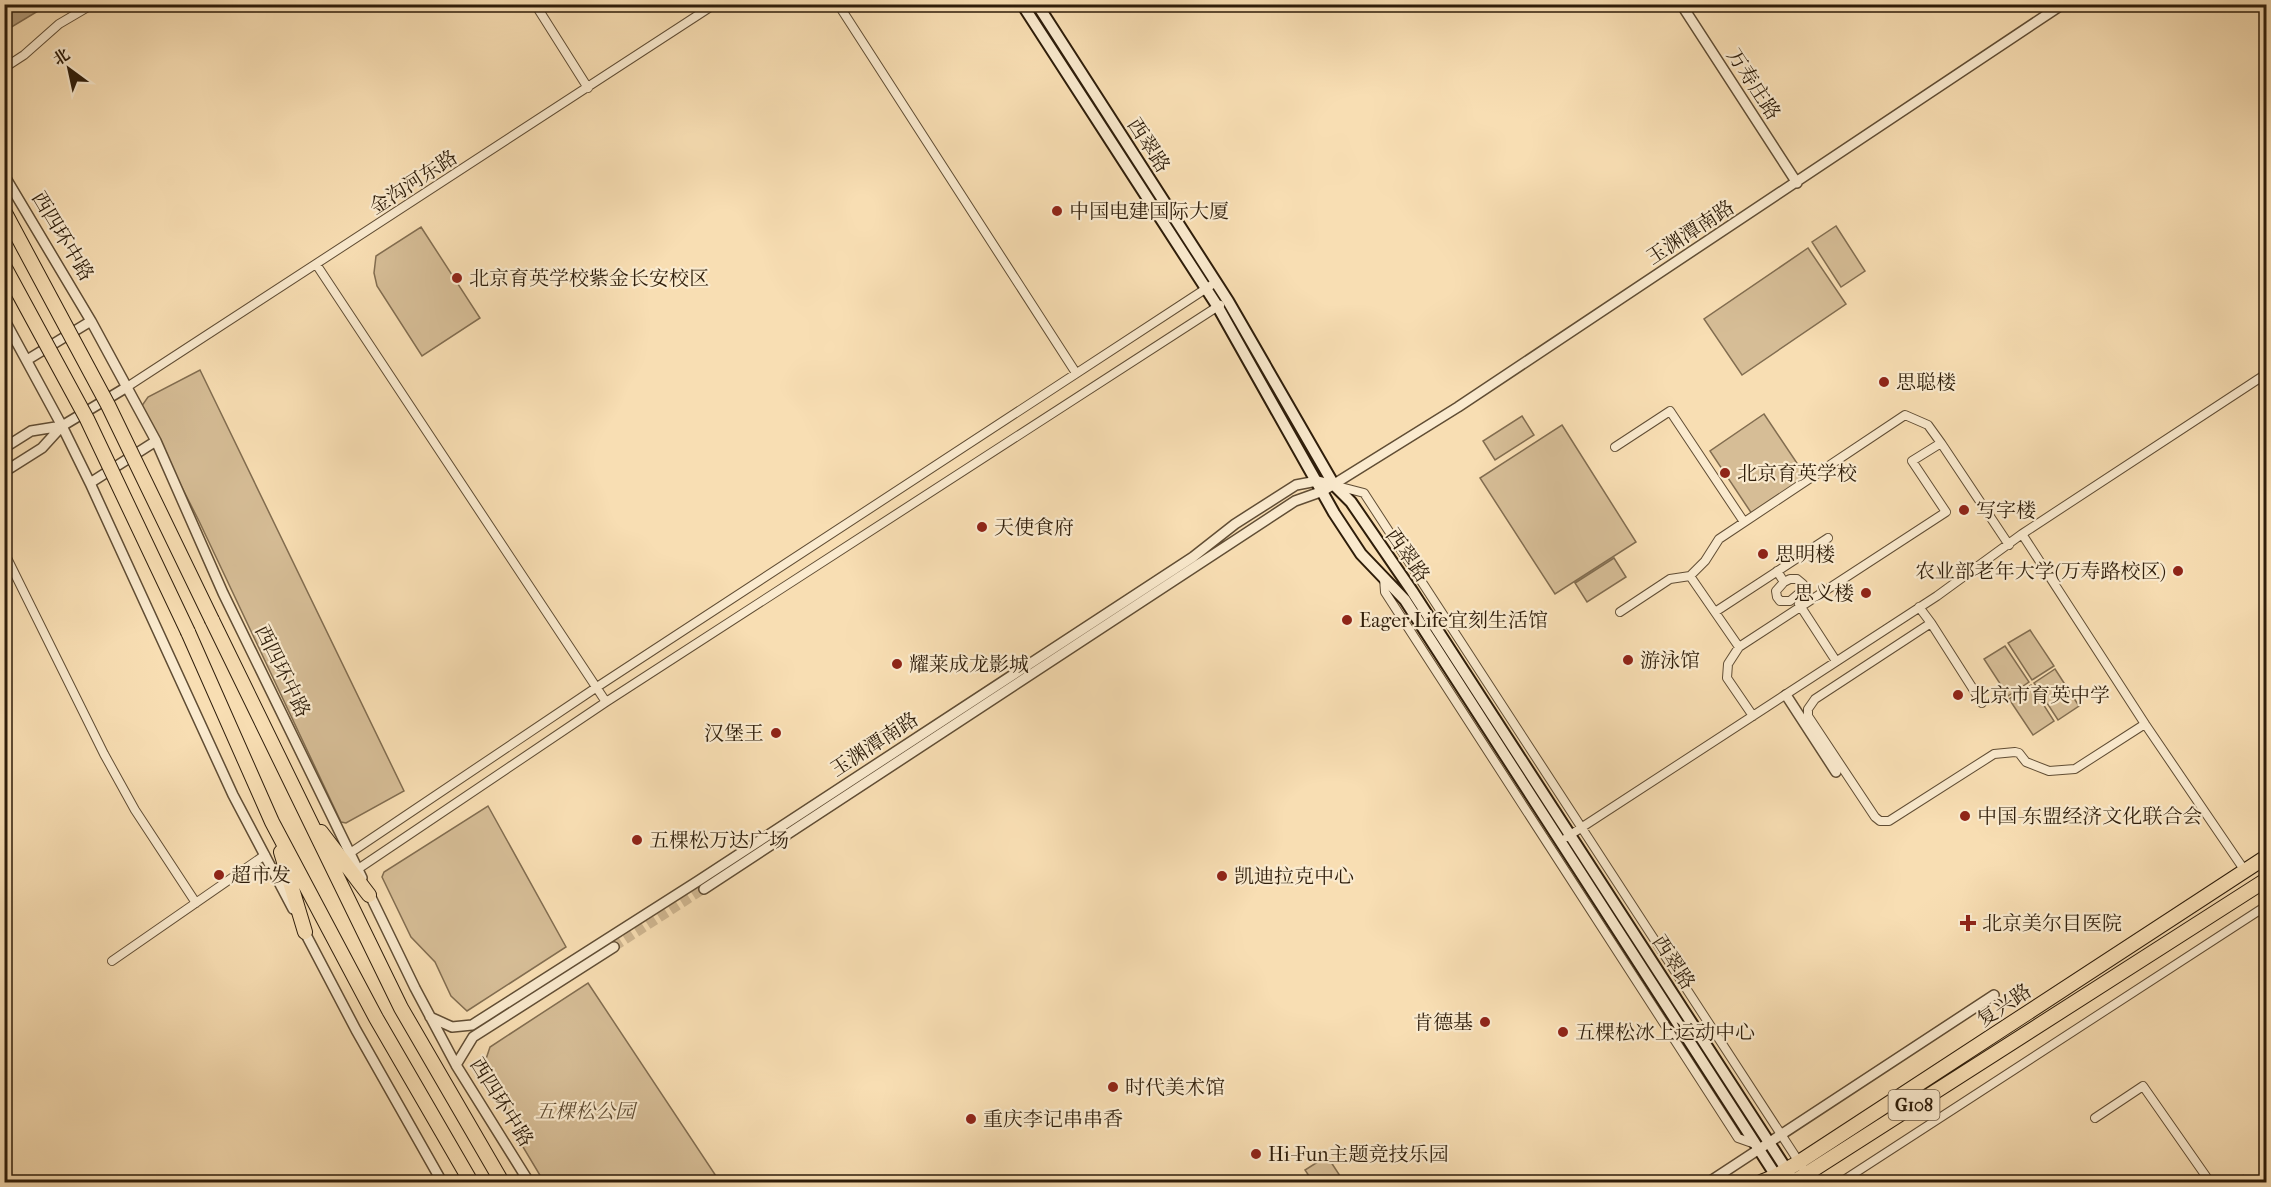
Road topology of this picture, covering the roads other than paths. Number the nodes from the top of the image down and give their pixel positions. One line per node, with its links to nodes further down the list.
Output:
1 (93, 4): 9 (street)
2 (535, 4): 10 (street)
3 (715, 4): 10 (street, 金沟河东路)
4 (838, 4): 23 (street)
5 (1022, 4): 17 (main road, 西翠路)
6 (1037, 4): 16 (main road, 西翠路)
7 (1681, 4): 12 (street, 万寿庄路)
8 (2064, 4): 12 (street, 玉渊潭南路)
9 (4, 68)
10 (588, 88): 14 (street, 金沟河东路)
11 (4, 175): 21 (street, 西四环中路)
12 (1797, 183): 34 (street, 玉渊潭南路)
13 (4, 211): 60 (highway, 西四环中路, bridge)
14 (316, 264): 25 (street, 金沟河东路); 53 (street)
15 (4, 266): 61 (highway, bridge)
16 (1216, 282): 17 (street); 18 (main road, 西翠路)
17 (1206, 289): 19 (main road, 西翠路); 23 (street)
18 (1228, 301): 19 (street); 34 (main road, 西翠路)
19 (1218, 307): 32 (main road, 西翠路); 55 (street)
20 (4, 320): 22 (street)
21 (91, 321): 22 (street); 25 (street, 西四环中路)
22 (27, 360): 26 (street)
23 (1077, 373): 53 (street)
24 (2266, 374): 37 (street)
25 (128, 387): 26 (street); 27 (street, 西四环中路)
26 (62, 426): 30 (street); 31 (street); 33 (street)
27 (156, 441): 33 (street); 65 (street, 西四环中路)
28 (1941, 443): 36 (street); 39 (street); 46 (street)
29 (1615, 447): 36 (street)
30 (4, 448)
31 (4, 471)
32 (1317, 481): 34 (street); 35 (main road, 西翠路); 79 (street, 玉渊潭南路)
33 (90, 483): 66 (street)
34 (1334, 485): 35 (street, 玉渊潭南路); 62 (street); 63 (main road, 西翠路)
35 (1323, 491): 43 (main road, 西翠路); 71 (street, 玉渊潭南路)
36 (1744, 522): 42 (street)
37 (2022, 534): 39 (street); 58 (street)
38 (1828, 538): 41 (street)
39 (2009, 545): 47 (street)
40 (4, 552): 73 (street)
41 (1777, 571): 44 (street); 49 (street)
42 (1690, 576): 48 (street); 49 (street)
43 (1384, 578): 64 (main road, 西翠路); 84 (street)
44 (1784, 582): 45 (street); 45 (street)
45 (1794, 598): 46 (street)
46 (1800, 607): 51 (street); 52 (street)
47 (1920, 607): 50 (street); 52 (street)
48 (1620, 612)
49 (1715, 612): 51 (street)
50 (1930, 623): 56 (street); 58 (street)
51 (1739, 647): 57 (street)
52 (1836, 661): 54 (street)
53 (597, 687): 55 (street); 65 (street)
54 (1786, 694): 57 (street); 59 (street)
55 (606, 702): 68 (street)
56 (1982, 703)
57 (1753, 716): 62 (street)
58 (2145, 724): 69 (street)
59 (1836, 772)
60 (304, 810): 72 (highway); 88 (highway, 西四环中路)
61 (272, 822): 75 (highway); 87 (highway)
62 (1581, 828): 63 (street); 82 (street)
63 (1570, 835): 64 (street); 83 (main road, 西翠路)
64 (1560, 842): 84 (main road, 西翠路)
65 (350, 853): 68 (street, 西四环中路)
66 (265, 855): 73 (street); 75 (street)
67 (2266, 857): 69 (highway, 复兴路 / G108)
68 (357, 869): 72 (street, 西四环中路)
69 (2245, 871): 85 (highway, 复兴路 / G108)
70 (2266, 880): 85 (highway, 复兴路 / G108)
71 (704, 889)
72 (369, 895): 79 (street, 西四环中路)
73 (196, 903): 77 (street)
74 (2266, 906): 92 (street)
75 (305, 932): 86 (street)
76 (614, 947): 80 (street)
77 (112, 961)
78 (1995, 995): 82 (street, 复兴路)
79 (429, 1017): 80 (street, 西四环中路)
80 (456, 1065): 89 (street, 西四环中路)
81 (2095, 1118): 93 (street)
82 (1781, 1136): 83 (street, 复兴路); 85 (street)
83 (1770, 1142): 84 (street, 复兴路); 85 (main road, 西翠路)
84 (1757, 1147): 85 (main road, 西翠路); 90 (street, 复兴路)
85 (1794, 1177): 91 (highway, 复兴路 / G108)
86 (442, 1182)
87 (471, 1182)
88 (502, 1182)
89 (529, 1182)
90 (1709, 1182)
91 (1761, 1182)
92 (1841, 1182)
93 (2210, 1182)
94 (2238, 1182): 95 (street)
95 (2244, 1182)

